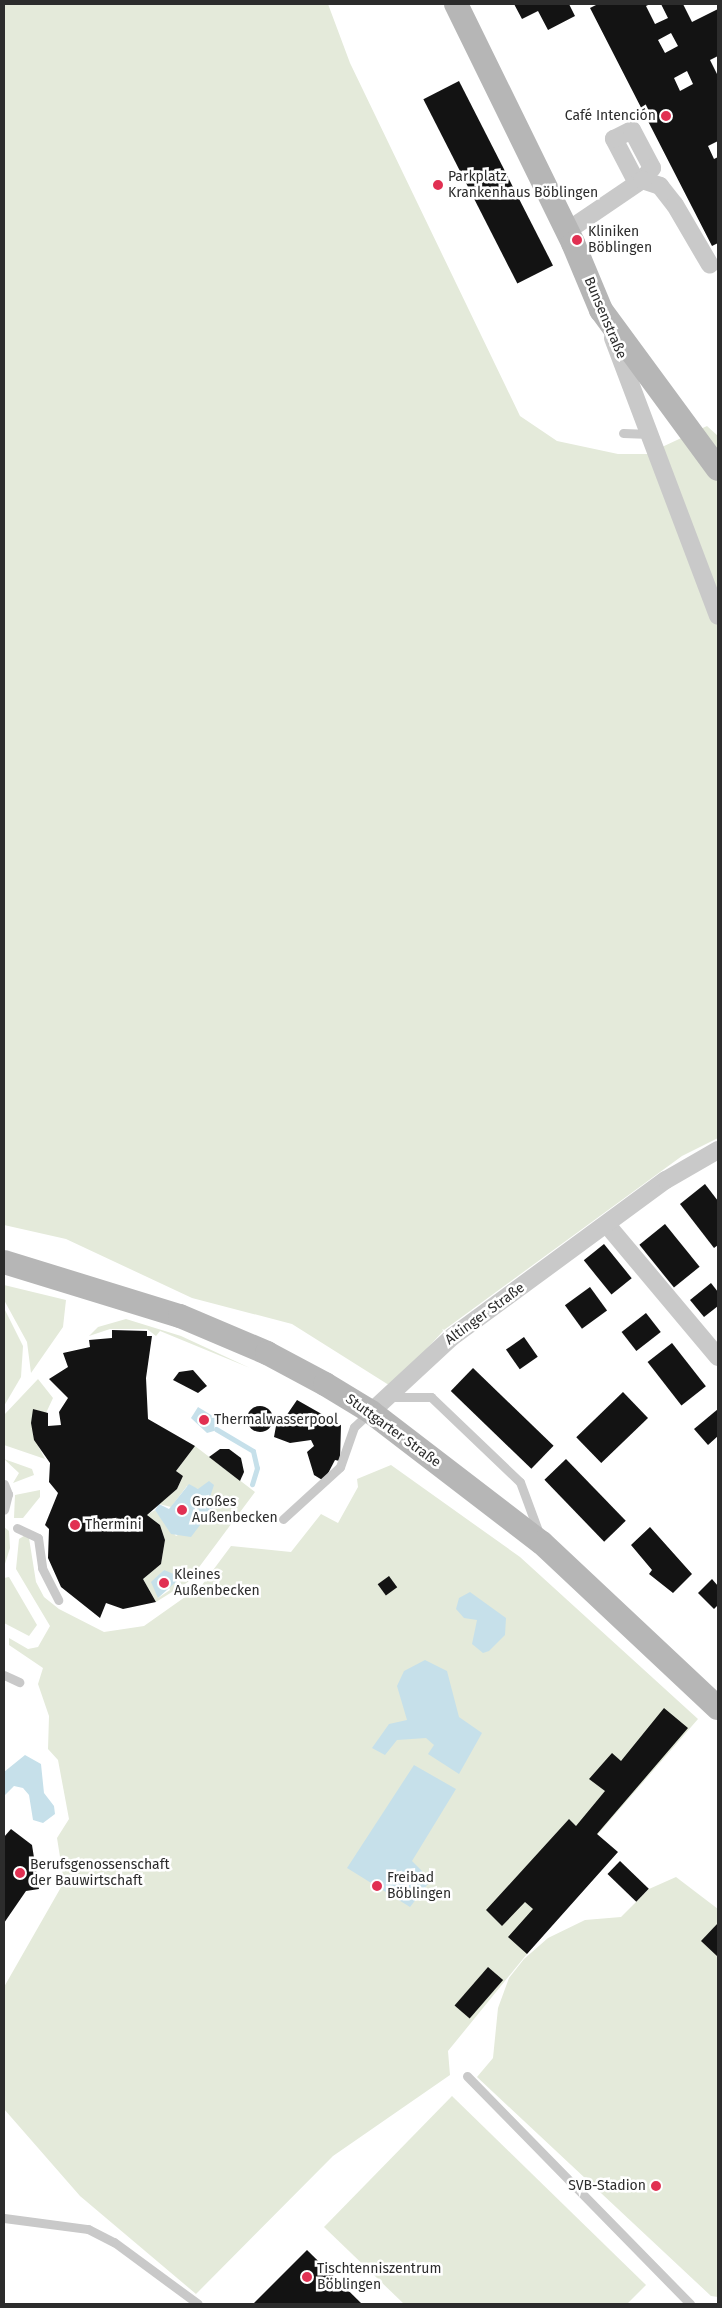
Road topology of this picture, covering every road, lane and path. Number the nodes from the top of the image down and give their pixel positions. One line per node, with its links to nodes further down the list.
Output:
1 (456, 4): 2 (main road, Bunsenstraße)
2 (567, 231): 3 (street); 4 (main road, Bunsenstraße)
3 (710, 265)
4 (601, 310): 6 (street, Bunsenstraße); 7 (main road)
5 (623, 433): 6 (lane)
6 (650, 434): 8 (street, Bunsenstraße)
7 (718, 469)
8 (718, 616)
9 (718, 1150): 10 (street, Altinger Straße)
10 (608, 1226): 12 (street); 13 (street, Altinger Straße)
11 (4, 1262): 13 (main road, Stuttgarter Straße)
12 (718, 1357)
13 (379, 1404): 16 (lane); 18 (main road, Stuttgarter Straße); 18 (lane)
14 (4, 1484): 15 (lane)
15 (4, 1510)
16 (283, 1519)
17 (18, 1528): 19 (lane)
18 (542, 1543): 22 (main road, Stuttgarter Straße)
19 (58, 1600)
20 (4, 1674): 21 (lane)
21 (19, 1682)
22 (718, 1708)
23 (467, 2076): 26 (lane)
24 (4, 2218): 25 (lane)
25 (198, 2304)
26 (690, 2304)

